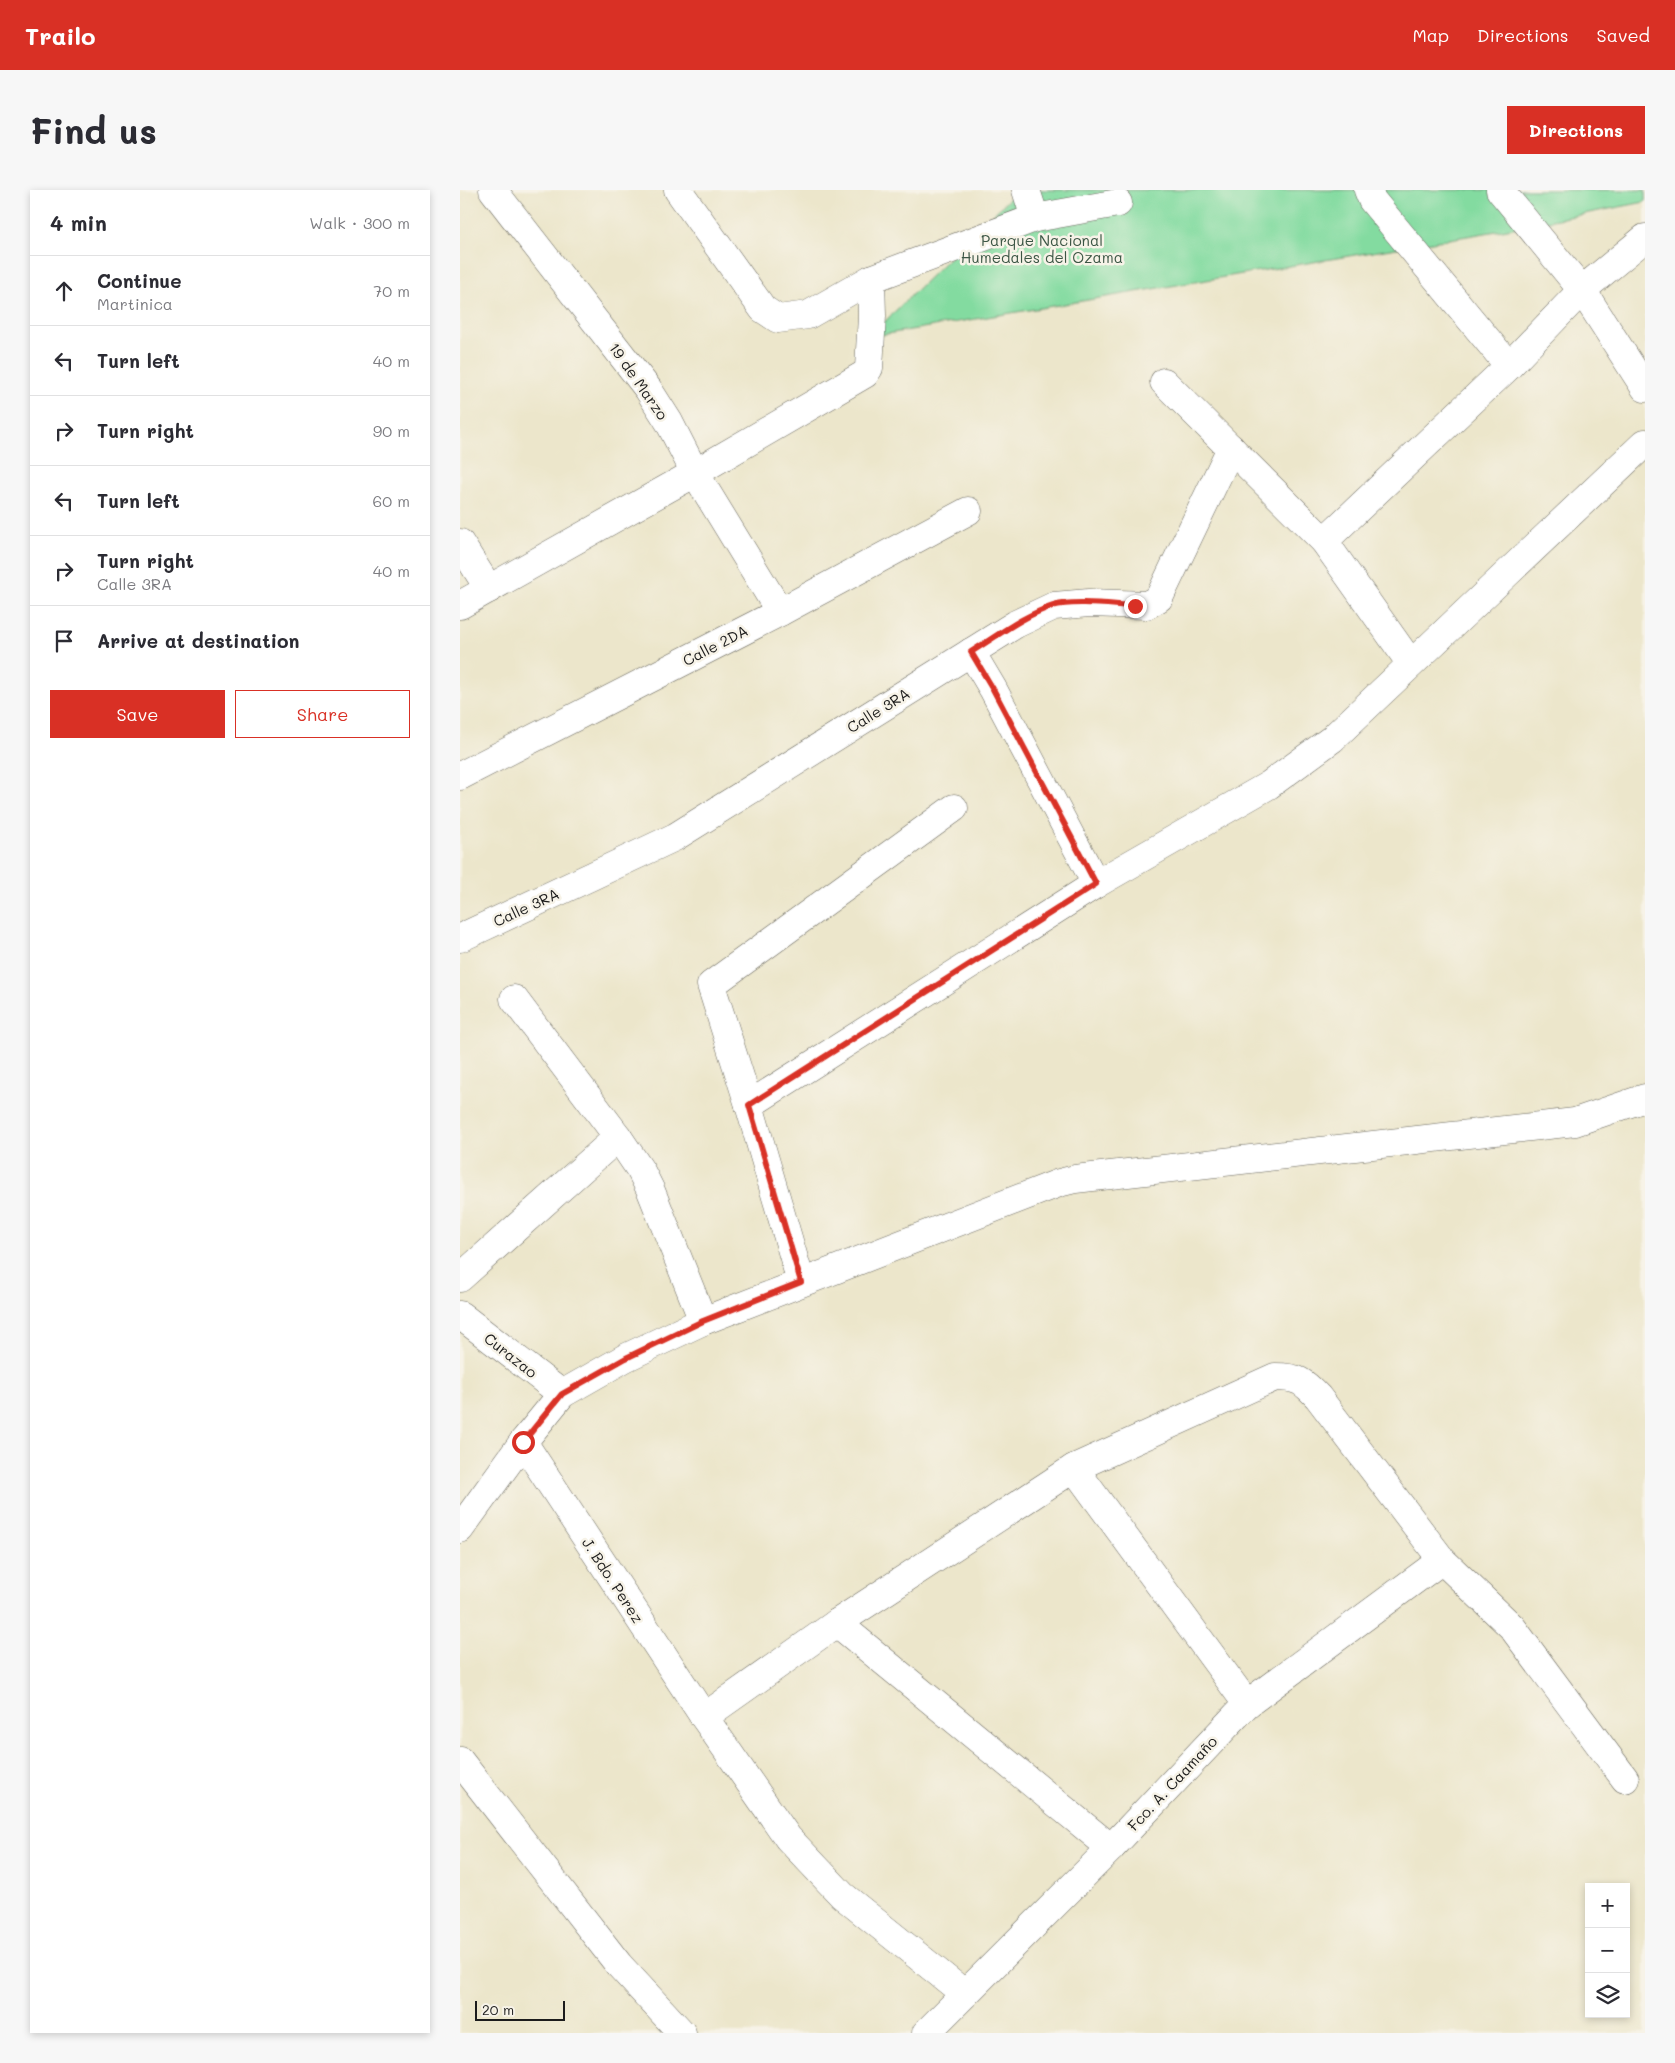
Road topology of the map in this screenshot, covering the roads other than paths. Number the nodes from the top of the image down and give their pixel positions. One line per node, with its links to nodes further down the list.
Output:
1 (493, 190): 16 (street, 19 de Marzo)
2 (678, 190): 9 (street)
3 (1026, 190): 7 (street)
4 (1368, 190): 11 (street)
5 (1501, 190): 10 (street)
6 (1118, 203): 7 (street)
7 (1035, 218): 9 (street)
8 (1645, 238): 10 (street)
9 (871, 279): 16 (street)
10 (1582, 290): 11 (street); 13 (street)
11 (1509, 366): 18 (street)
12 (1164, 382): 15 (street)
13 (1645, 388)
14 (1645, 443): 24 (street)
15 (1230, 448): 18 (street); 23 (street, Calle 3RA)
16 (696, 474): 20 (street); 22 (street, 19 de Marzo)
17 (968, 511): 22 (street, Calle 2DA)
18 (1324, 541): 24 (street)
19 (460, 543): 20 (street)
20 (489, 589): 21 (street)
21 (460, 605)
22 (780, 612): 25 (street, Calle 2DA)
23 (971, 652): 27 (street); 28 (street, Calle 3RA)
24 (1411, 664): 27 (street)
25 (460, 776)
26 (954, 808): 31 (street)
27 (1096, 884): 31 (street)
28 (460, 938)
29 (514, 999): 32 (street)
30 (1645, 1098): 34 (street)
31 (749, 1105): 34 (street)
32 (618, 1137): 33 (street); 36 (street)
33 (460, 1278)
34 (801, 1282): 36 (street)
35 (460, 1315): 37 (street, Curazao)
36 (703, 1321): 37 (street)
37 (562, 1394): 38 (street)
38 (523, 1442): 40 (street); 44 (street, J. Bdo. Perez)
39 (1074, 1468): 41 (street); 42 (street); 43 (street)
40 (460, 1529)
41 (1442, 1560): 43 (street, Fco. A. Caamaño); 46 (street)
42 (837, 1623): 44 (street); 47 (street)
43 (1247, 1704): 47 (street, Fco. A. Caamaño)
44 (704, 1717): 48 (street, J. Bdo. Perez)
45 (460, 1761): 49 (street)
46 (1625, 1778)
47 (1112, 1848): 48 (street, Fco. A. Caamaño)
48 (965, 1994): 50 (street, Fco. A. Caamaño)
49 (682, 2033)
50 (926, 2033)

